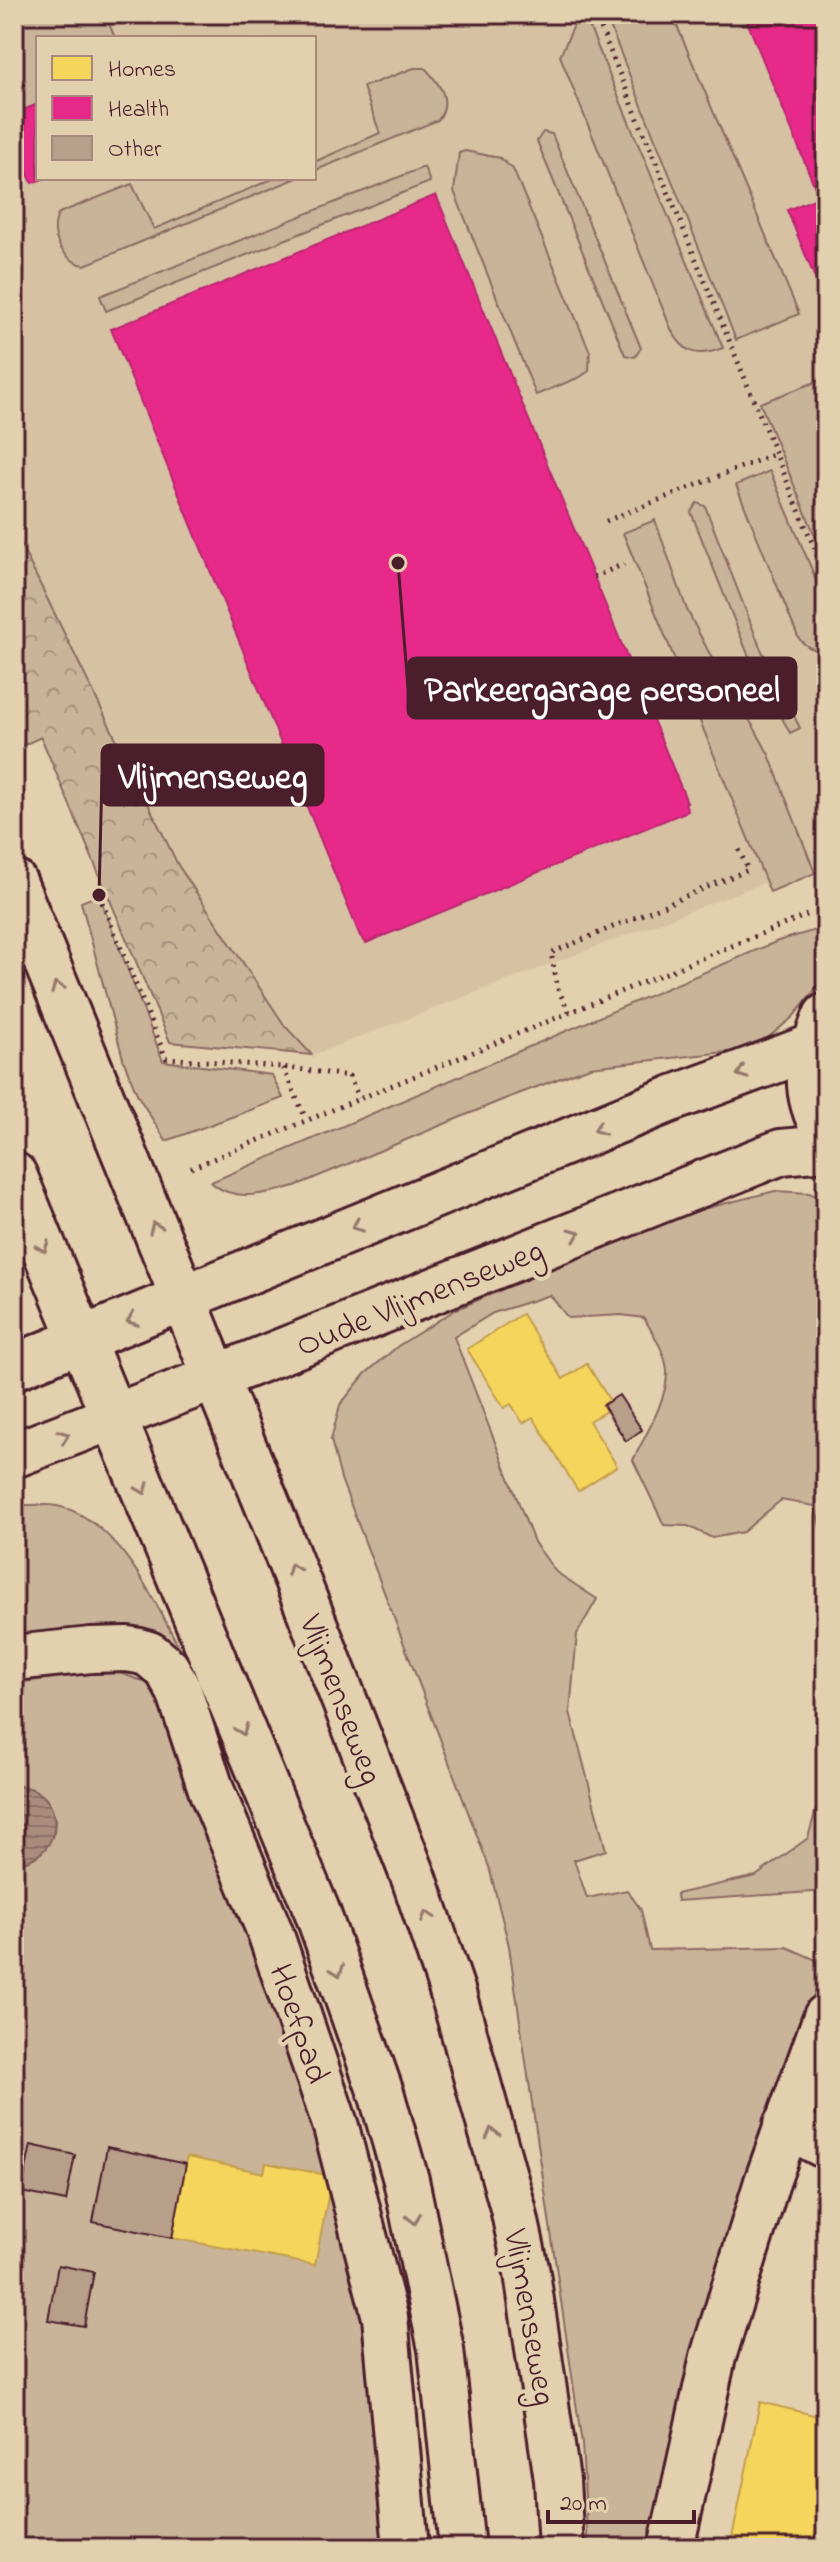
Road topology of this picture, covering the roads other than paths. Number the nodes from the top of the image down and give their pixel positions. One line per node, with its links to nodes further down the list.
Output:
1 (14, 882): 6 (street, Vlijmenseweg, one-way to 1)
2 (819, 1031): 3 (street); 6 (street, one-way to 6)
3 (826, 1133)
4 (826, 1148): 9 (street, Oude Vlijmenseweg, one-way to 4)
5 (14, 1175): 7 (street, one-way to 7)
6 (185, 1299): 7 (street, one-way to 7); 9 (street, Vlijmenseweg)
7 (80, 1340): 8 (street); 10 (street)
8 (14, 1367)
9 (217, 1377): 10 (street, Oude Vlijmenseweg); 18 (street, Vlijmenseweg, one-way to 9)
10 (113, 1417): 11 (street, Oude Vlijmenseweg, one-way to 10); 17 (street, one-way to 17)
11 (14, 1455)
12 (14, 1658): 16 (street, Hoefpad)
13 (826, 2017): 14 (street)
14 (786, 2125): 15 (street); 19 (street)
15 (826, 2146)
16 (406, 2548)
17 (462, 2548)
18 (561, 2548)
19 (671, 2548)

